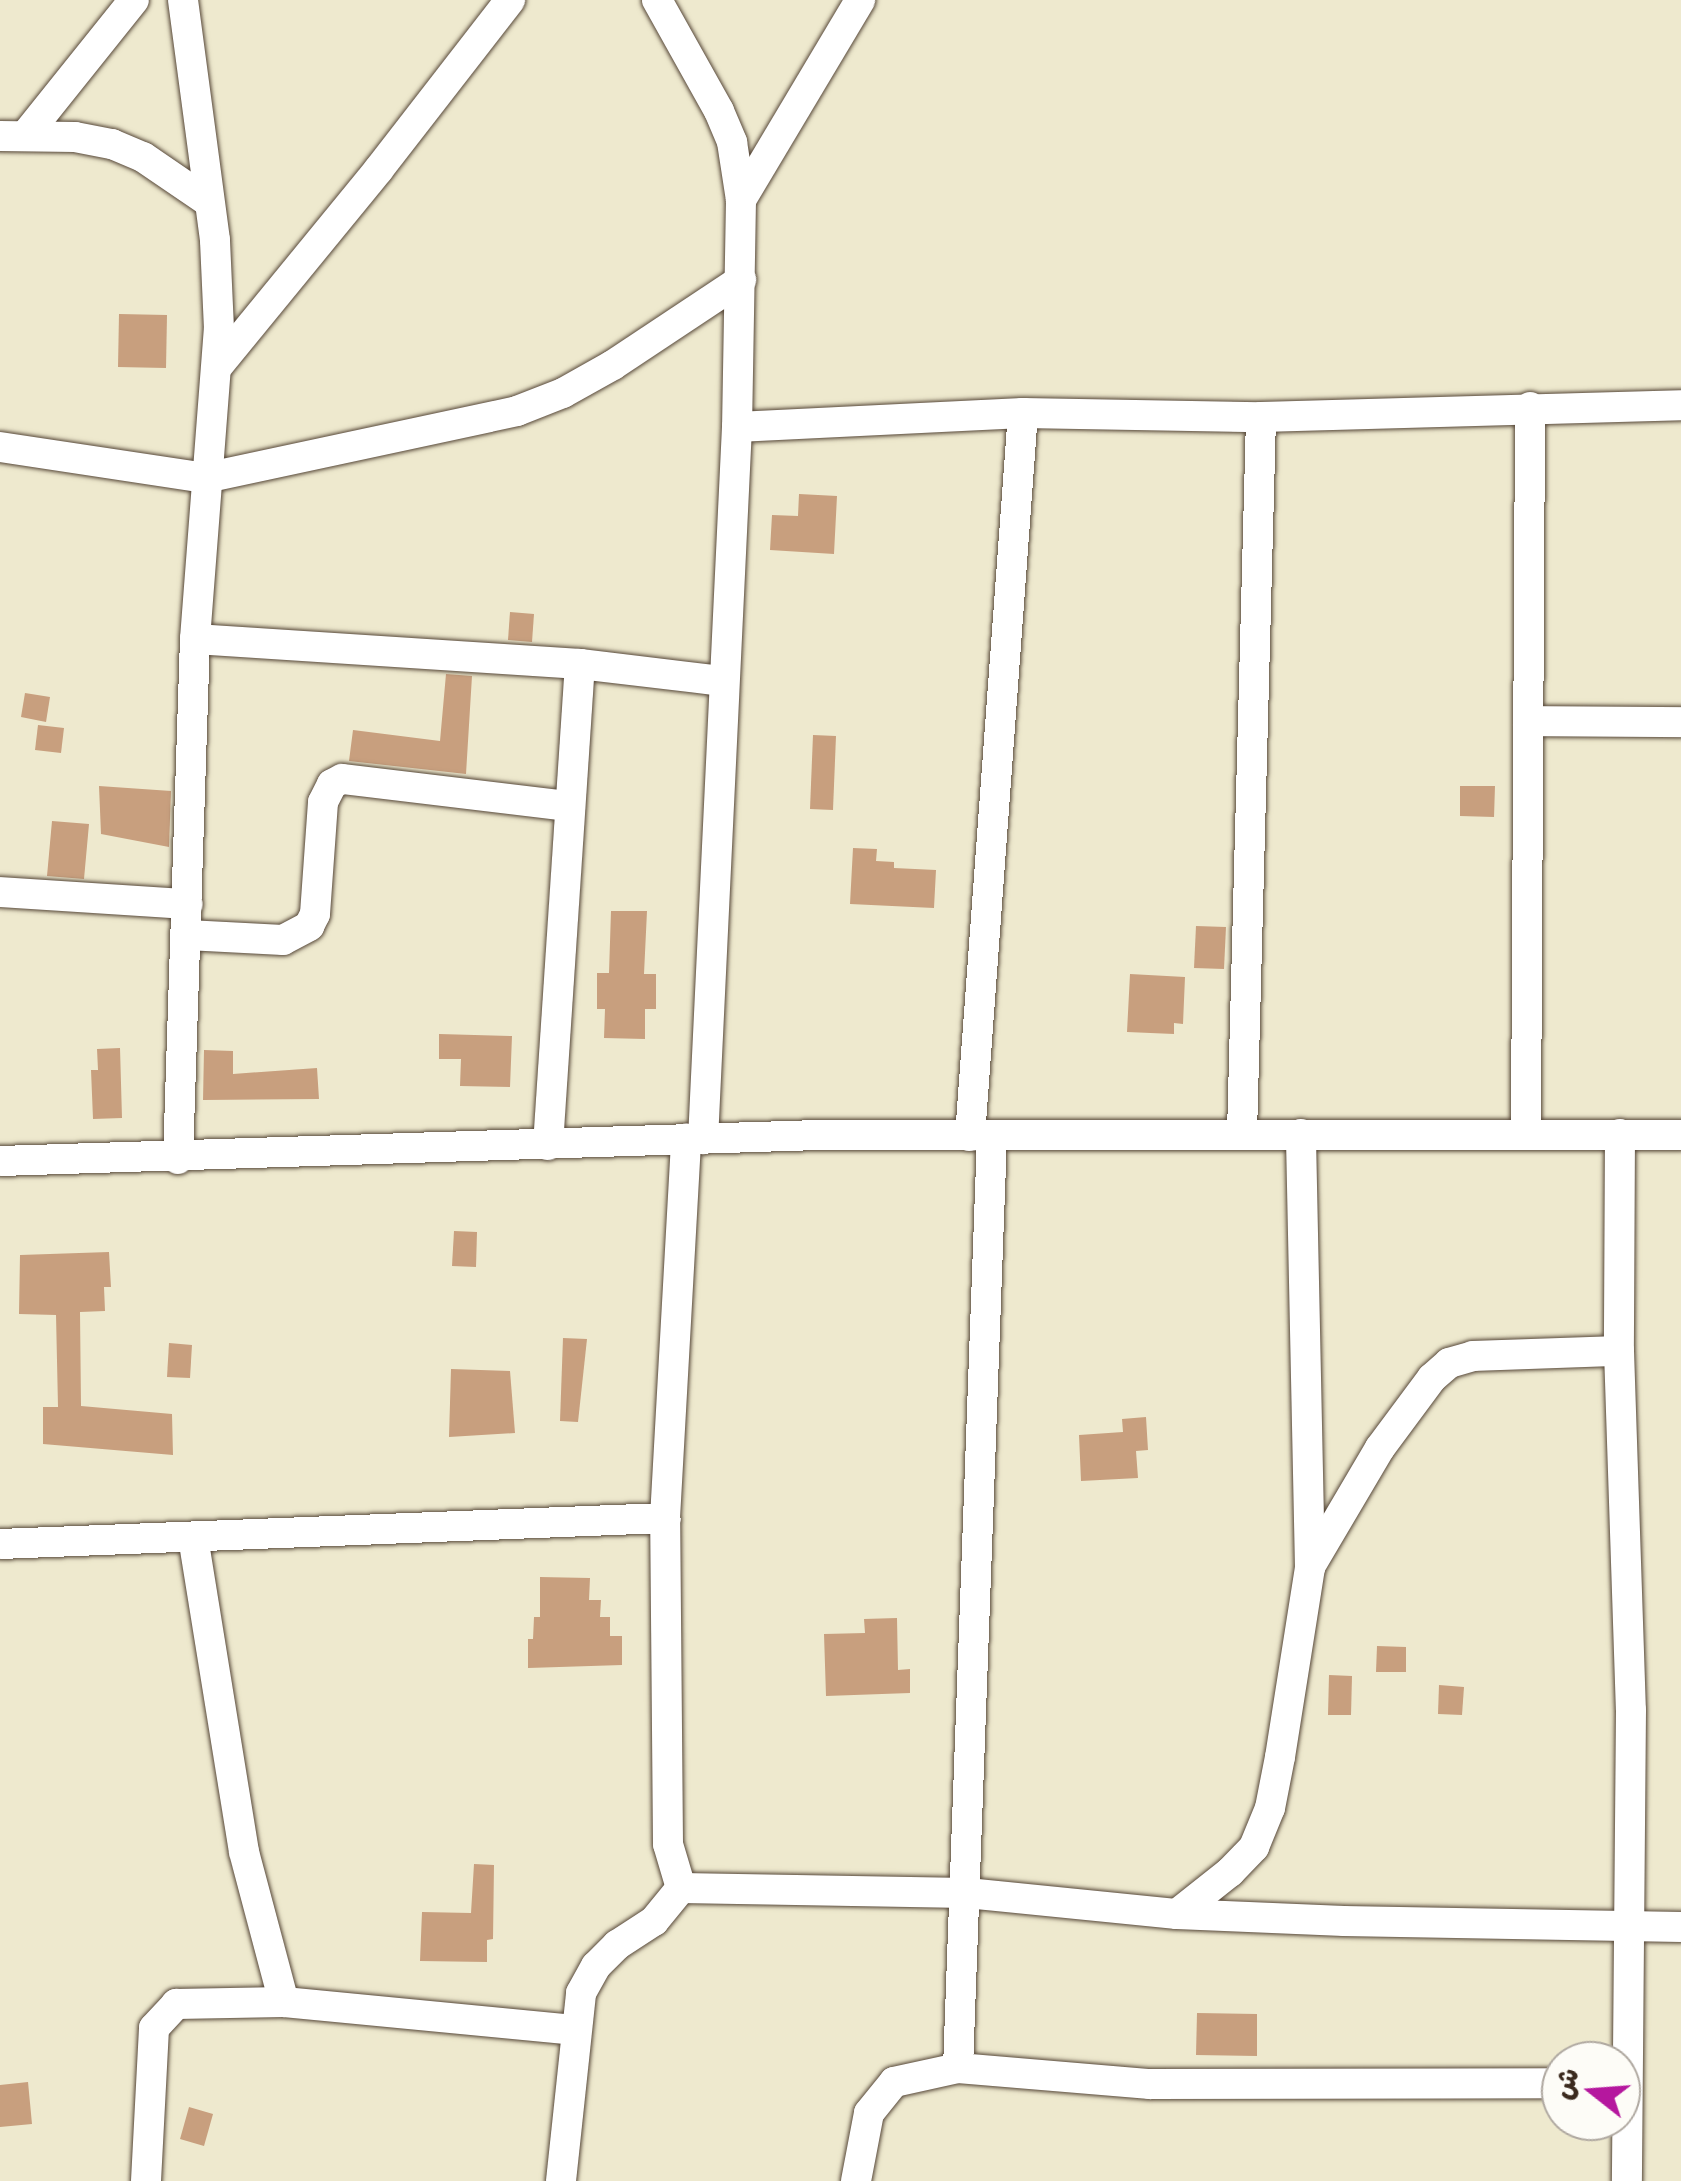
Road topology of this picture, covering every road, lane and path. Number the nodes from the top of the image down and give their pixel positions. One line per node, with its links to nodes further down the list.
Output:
1 (134, 0): 6 (street)
2 (183, 0): 8 (street)
3 (510, 0): 10 (street)
4 (657, 0): 7 (street)
5 (860, 0): 7 (street)
6 (12, 136): 8 (street)
7 (741, 200): 9 (street)
8 (209, 202): 10 (street)
9 (741, 280): 15 (street); 17 (street)
10 (218, 366): 17 (street)
11 (1681, 405): 12 (street)
12 (1530, 406): 14 (street); 21 (street)
13 (1023, 413): 14 (street); 15 (street); 31 (street)
14 (1261, 417): 27 (street)
15 (737, 426): 20 (street)
16 (0, 447): 17 (street)
17 (206, 478): 18 (street)
18 (195, 639): 19 (street); 25 (street)
19 (580, 664): 20 (street); 23 (street)
20 (723, 680): 32 (street)
21 (1528, 720): 22 (street); 26 (street)
22 (1681, 722)
23 (568, 806): 25 (street); 33 (street)
24 (0, 892): 25 (street)
25 (188, 920): 34 (street)
26 (1526, 1132): 28 (street); 29 (street)
27 (1242, 1134): 28 (street); 31 (street)
28 (1301, 1134): 40 (street)
29 (1620, 1134): 30 (street); 36 (street)
30 (1681, 1134)
31 (981, 1136): 32 (street); 42 (street)
32 (694, 1139): 33 (street); 37 (street)
33 (548, 1145): 34 (street)
34 (178, 1158): 35 (street)
35 (0, 1161)
36 (1619, 1351): 40 (street); 45 (street)
37 (665, 1518): 38 (street); 41 (street)
38 (194, 1537): 39 (street); 46 (street)
39 (0, 1544)
40 (1310, 1568): 43 (street)
41 (681, 1888): 42 (street); 47 (street)
42 (967, 1893): 43 (street); 49 (street)
43 (1177, 1914): 45 (street)
44 (1681, 1927): 45 (street)
45 (1630, 1928): 48 (street)
46 (284, 2002): 47 (street); 52 (street)
47 (574, 2030): 53 (street)
48 (1627, 2041)
49 (958, 2068): 50 (street); 54 (street)
50 (1541, 2083)
51 (1627, 2141): 55 (street)
52 (146, 2181)
53 (561, 2181)
54 (856, 2181)
55 (1627, 2181)

